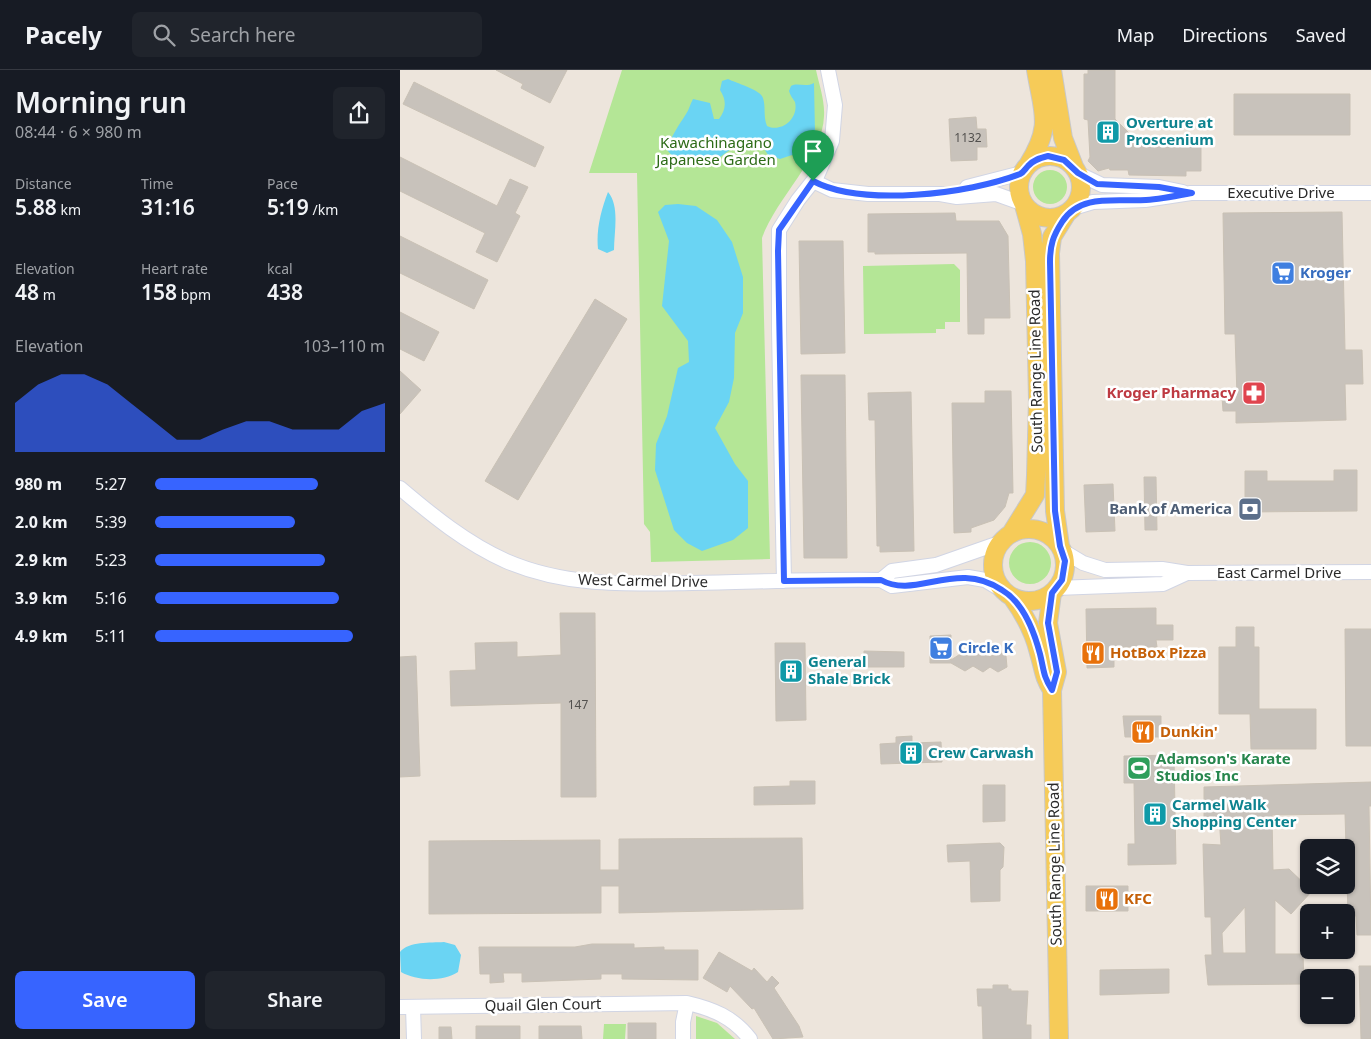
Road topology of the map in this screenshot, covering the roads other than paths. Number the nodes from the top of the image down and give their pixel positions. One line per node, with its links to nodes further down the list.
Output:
1 (828, 70): 6 (street)
2 (1036, 70): 4 (main road)
3 (1052, 70): 5 (main road)
4 (1025, 170): 5 (main road); 9 (street); 10 (main road)
5 (1076, 171): 7 (street, Executive Drive); 11 (main road)
6 (813, 181): 9 (street); 18 (street)
7 (1192, 193): 8 (street, Executive Drive); 11 (street, Executive Drive)
8 (1371, 193)
9 (940, 194): 10 (street)
10 (1024, 204): 11 (main road); 13 (main road, South Range Line Road)
11 (1070, 210): 14 (main road, South Range Line Road)
12 (400, 488): 18 (street, West Carmel Drive)
13 (1006, 538): 14 (main road); 17 (street, West Carmel Drive); 20 (main road)
14 (1061, 548): 16 (street, East Carmel Drive); 19 (main road)
15 (1371, 572): 16 (street, East Carmel Drive)
16 (1187, 573): 19 (street, East Carmel Drive)
17 (881, 580): 18 (street, West Carmel Drive); 20 (street, West Carmel Drive)
18 (784, 581)
19 (1054, 590): 20 (main road); 21 (main road, South Range Line Road)
20 (1007, 593): 21 (main road, South Range Line Road)
21 (1052, 690): 27 (main road, South Range Line Road)
22 (687, 1003): 23 (street, Quail Glen Court); 25 (street); 26 (street, Quail Glen Court)
23 (406, 1007): 24 (street)
24 (414, 1039)
25 (683, 1039)
26 (750, 1039)
27 (1059, 1039)

